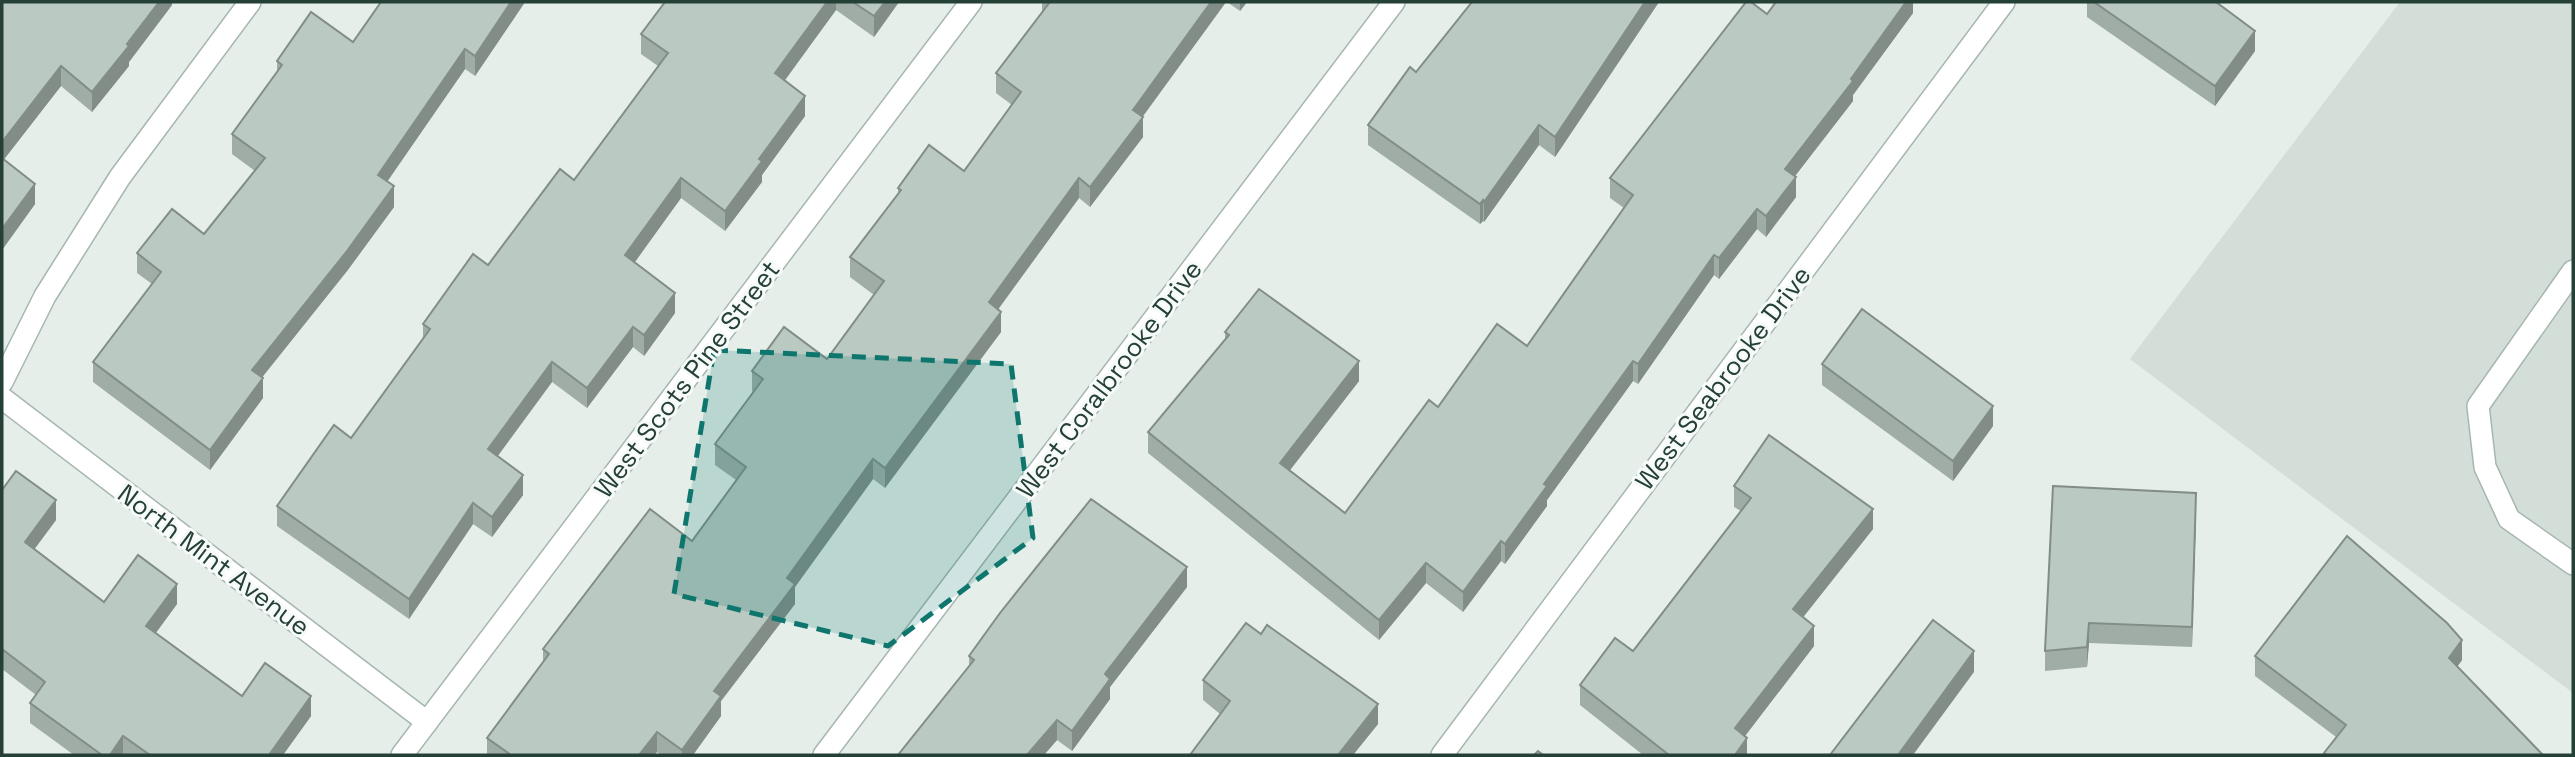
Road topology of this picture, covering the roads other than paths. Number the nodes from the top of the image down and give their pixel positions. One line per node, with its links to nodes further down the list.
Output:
1 (250, 2): 6 (street)
2 (971, 2): 9 (street, West Scots Pine Street)
3 (1394, 2): 11 (street, West Coralbrooke Drive)
4 (2004, 2): 12 (street, West Seabrooke Drive)
5 (2573, 271): 8 (street)
6 (2, 382)
7 (2, 398): 9 (street, North Mint Avenue)
8 (2573, 564)
9 (427, 722): 10 (street, West Scots Pine Street)
10 (402, 755)
11 (824, 755)
12 (1441, 755)

